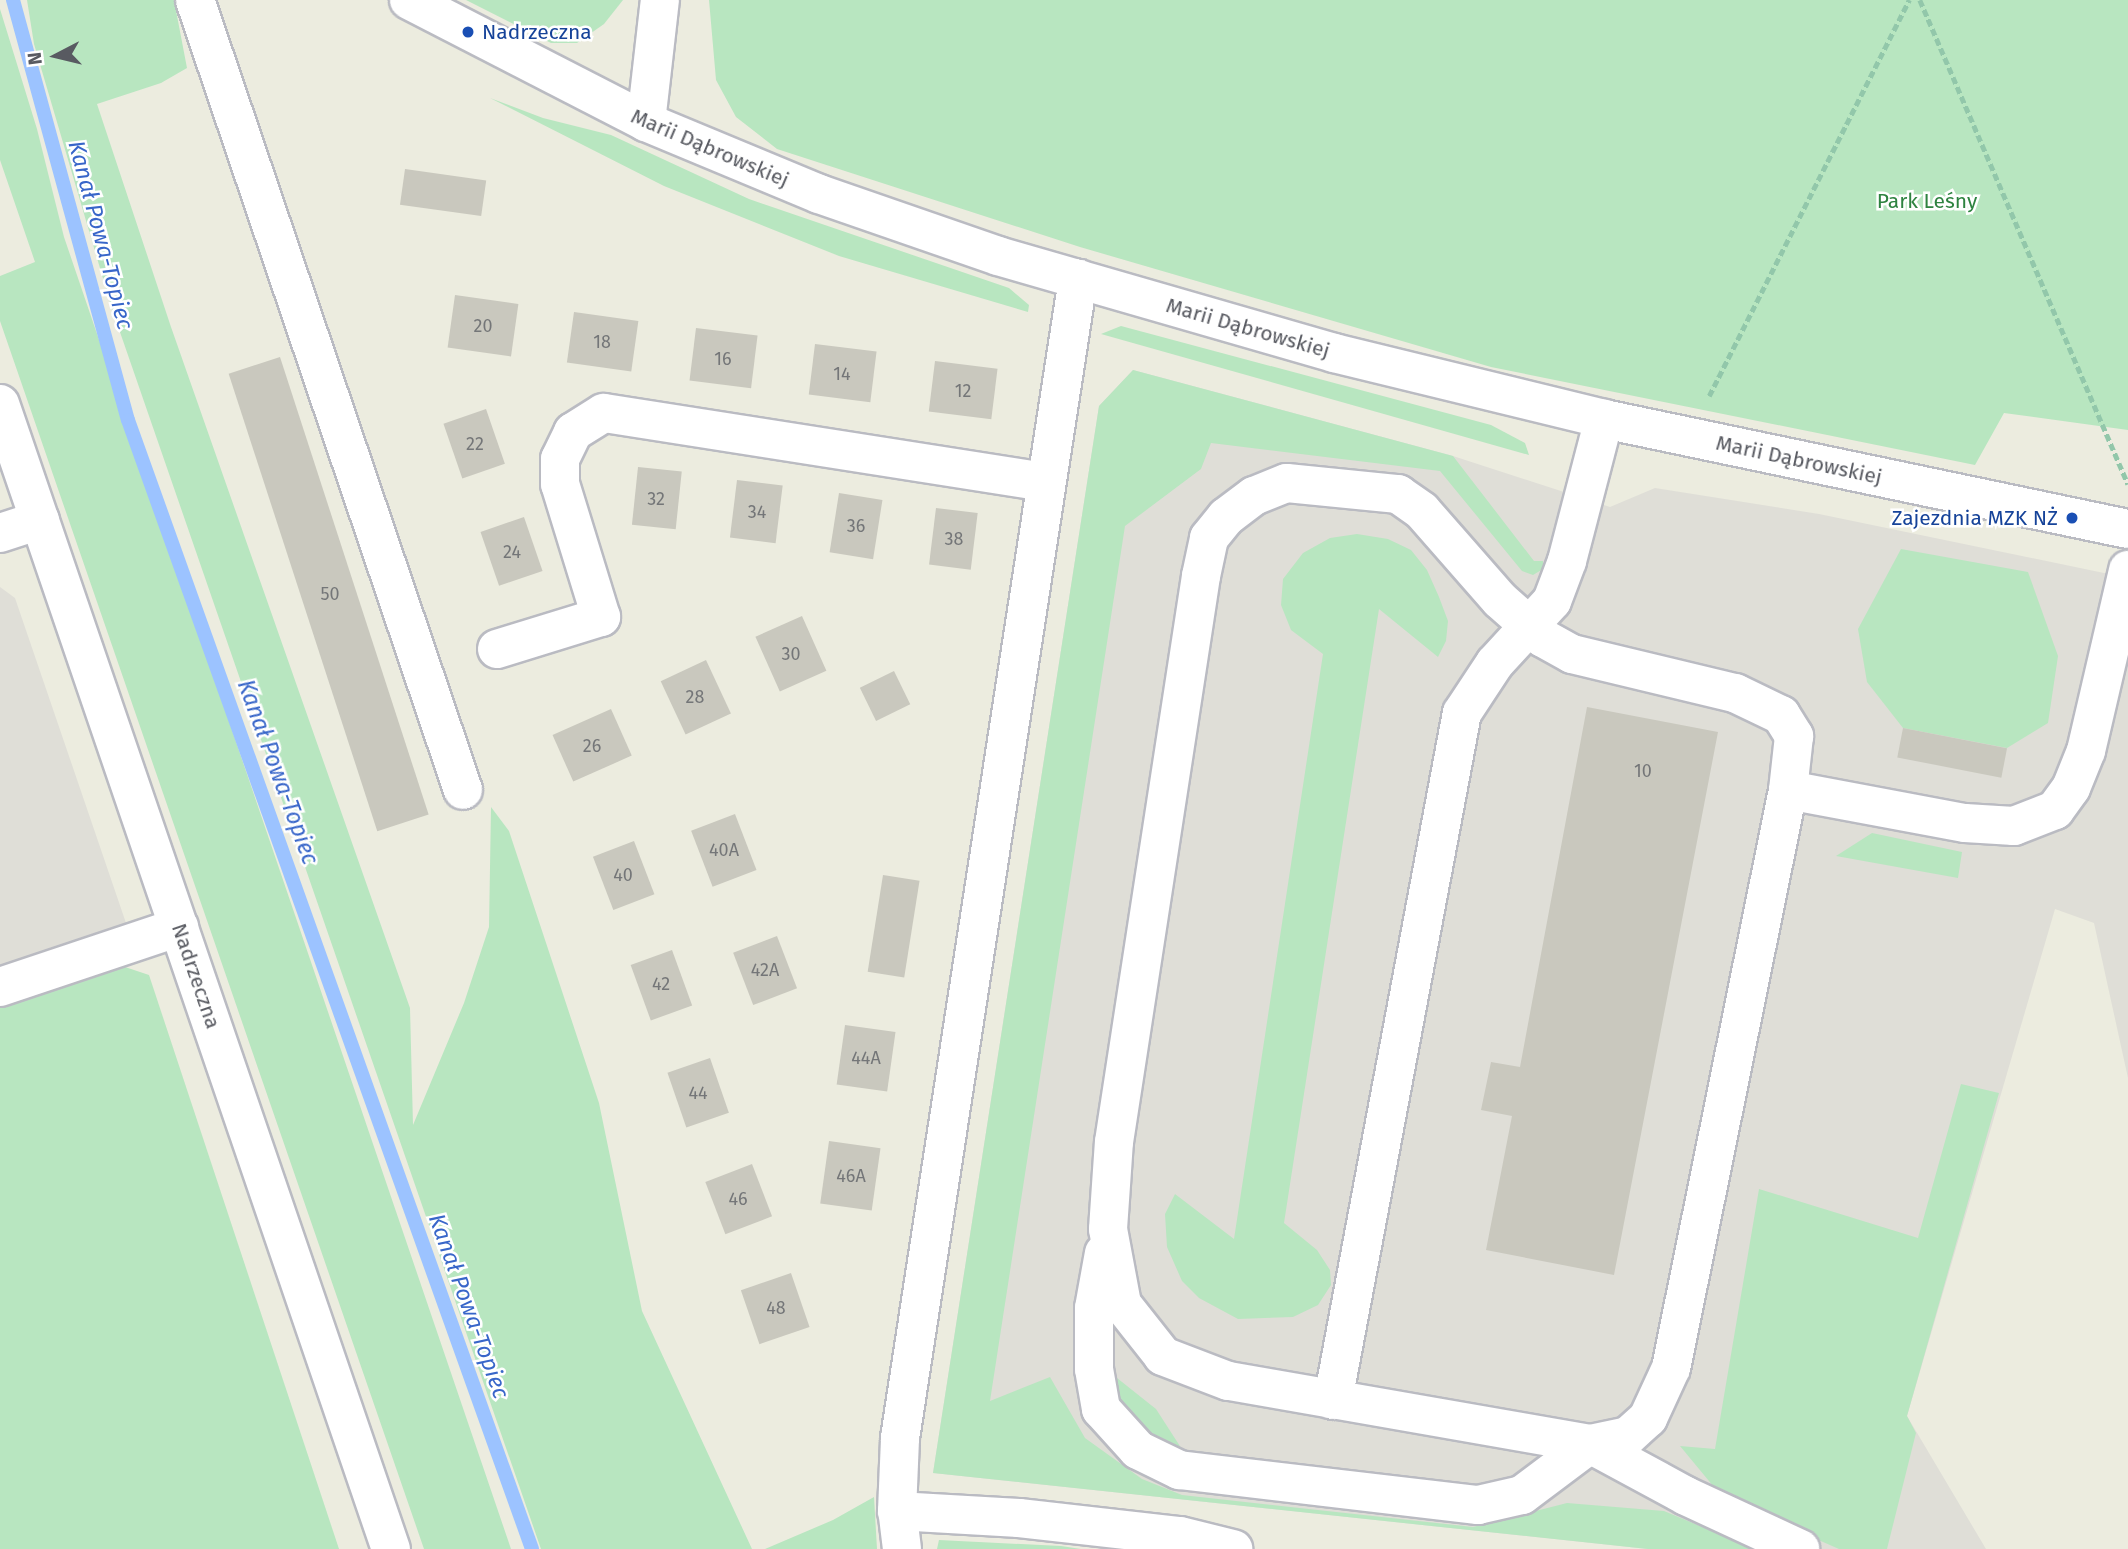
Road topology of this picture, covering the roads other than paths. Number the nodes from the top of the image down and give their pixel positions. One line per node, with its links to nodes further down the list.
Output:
1 (195, 0): 15 (street)
2 (408, 0): 4 (street, Marii Dąbrowskiej)
3 (660, 0): 4 (street)
4 (646, 122): 5 (street, Marii Dąbrowskiej)
5 (1078, 279): 7 (street, Marii Dąbrowskiej); 8 (street)
6 (0, 404): 9 (street, Nadrzeczna)
7 (1604, 419): 10 (street, Marii Dąbrowskiej); 13 (street)
8 (1044, 482): 14 (street); 22 (street)
9 (40, 520): 11 (street); 17 (street, Nadrzeczna)
10 (2128, 530)
11 (0, 533)
12 (2128, 570): 16 (street)
13 (1531, 627): 16 (street); 19 (street); 20 (street)
14 (497, 649)
15 (463, 790)
16 (1788, 790): 21 (street)
17 (179, 927): 18 (street); 23 (street, Nadrzeczna)
18 (1, 984)
19 (1108, 1229): 20 (street); 21 (street)
20 (1333, 1400): 21 (street)
21 (1590, 1444): 26 (street)
22 (897, 1511): 24 (street); 25 (street)
23 (391, 1549)
24 (902, 1549)
25 (1233, 1549)
26 (1800, 1549)

